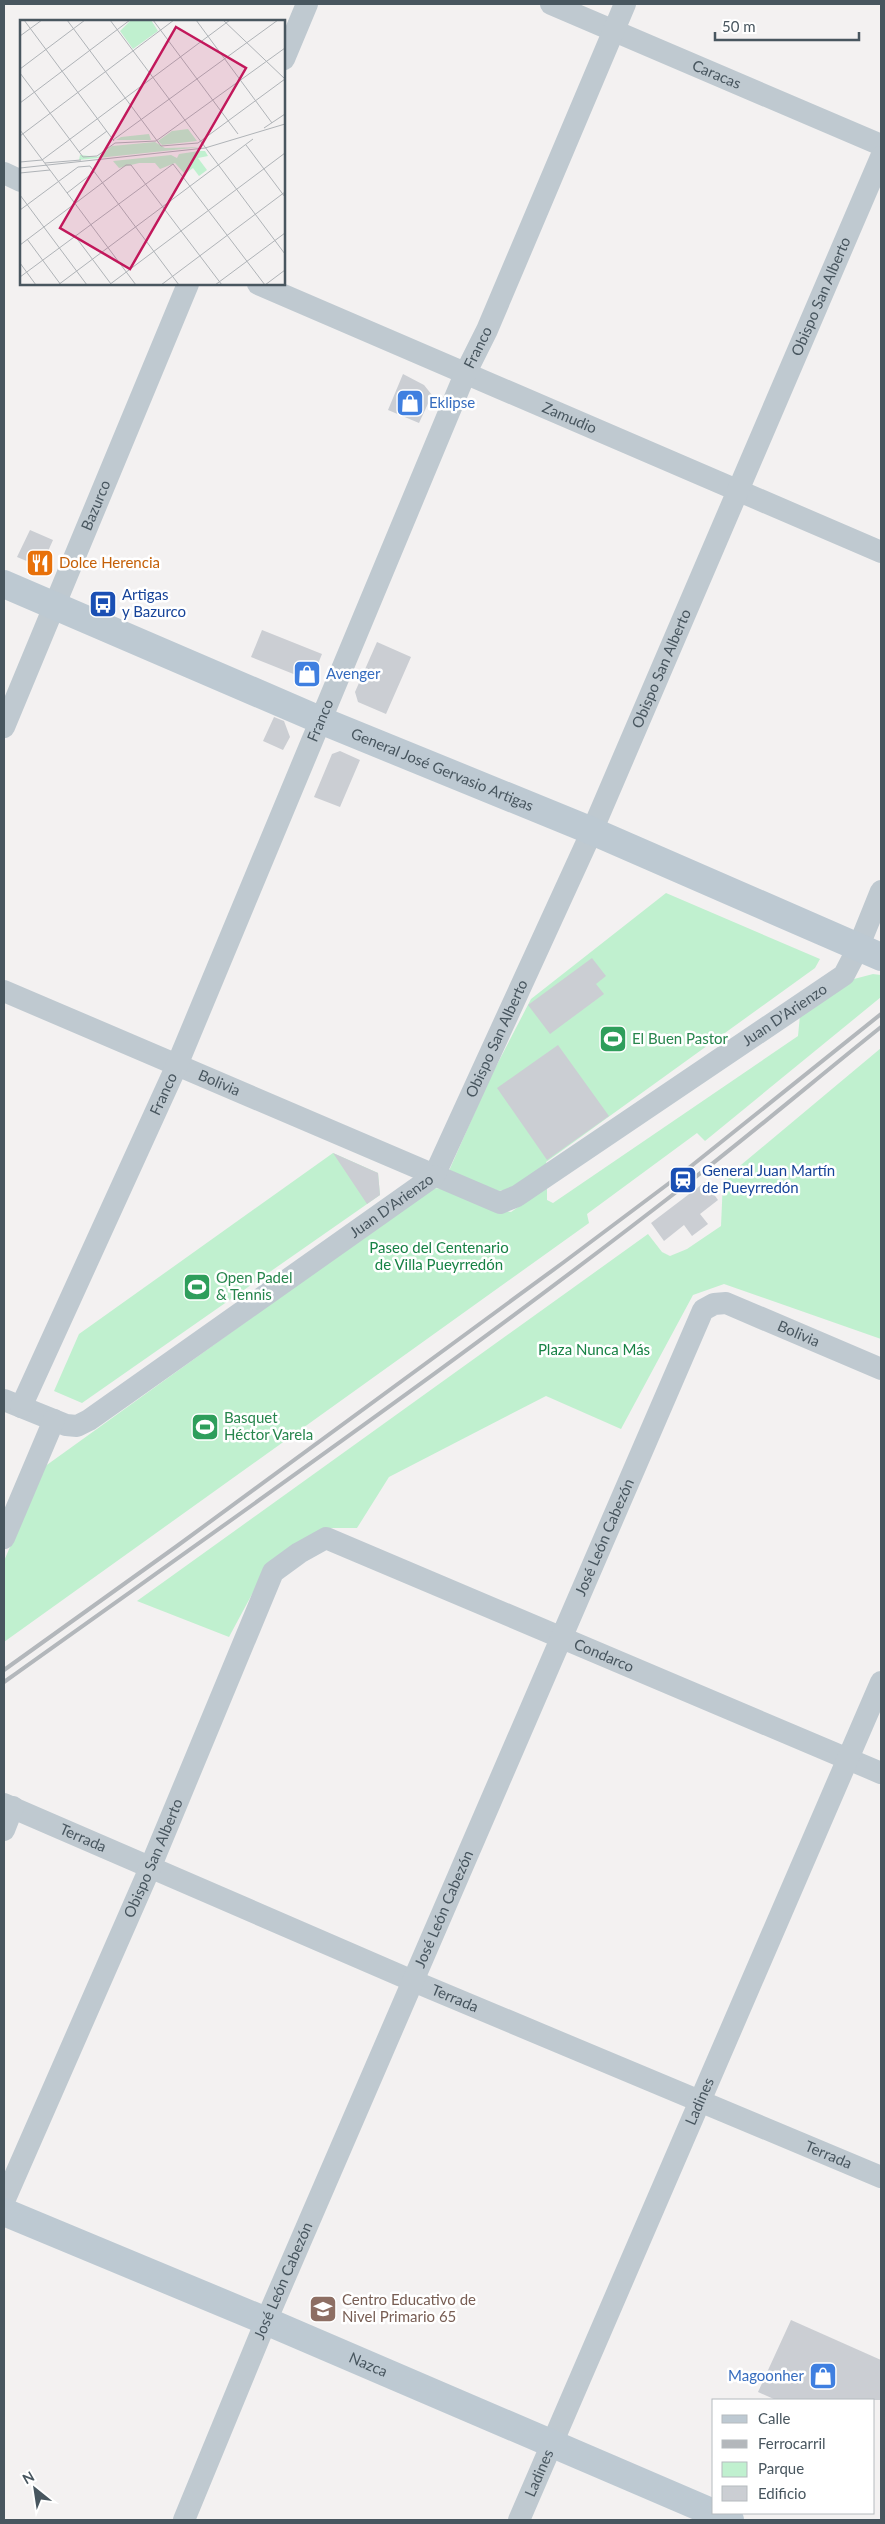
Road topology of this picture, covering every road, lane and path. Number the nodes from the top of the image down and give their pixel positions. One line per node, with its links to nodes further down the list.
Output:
1 (307, 4): 5 (street)
2 (551, 4): 4 (street, Caracas)
3 (625, 4): 4 (street, Franco)
4 (613, 31): 6 (street, Caracas); 12 (street, Franco)
5 (285, 57)
6 (881, 145)
7 (881, 157): 13 (street, Obispo San Alberto)
8 (4, 173): 9 (street)
9 (20, 181)
10 (188, 285): 16 (street, Bazurco)
11 (260, 285): 12 (street, Zamudio)
12 (465, 374): 13 (street, Zamudio); 17 (street, Franco)
13 (737, 488): 14 (street, Zamudio); 19 (street, Obispo San Alberto)
14 (881, 552)
15 (4, 584): 16 (street, General José Gervasio Artigas)
16 (55, 605): 17 (street, General José Gervasio Artigas); 18 (street, Bazurco)
17 (320, 720): 19 (street, General José Gervasio Artigas); 23 (street, Franco)
18 (4, 727)
19 (592, 831): 21 (street, General José Gervasio Artigas); 24 (street, Obispo San Alberto)
20 (881, 891): 21 (street)
21 (870, 952): 24 (street, Juan D’Arienzo)
22 (4, 992): 23 (street, Bolivia)
23 (177, 1065): 24 (street, Bolivia); 27 (street, Franco)
24 (434, 1176): 28 (street, Juan D’Arienzo)
25 (714, 1304): 26 (street, Bolivia); 31 (street, José León Cabezón)
26 (881, 1369)
27 (13, 1403): 28 (street)
28 (54, 1420): 29 (street)
29 (4, 1538)
30 (326, 1538): 31 (street, Condarco); 37 (street, Obispo San Alberto)
31 (559, 1639): 33 (street, Condarco); 38 (street, José León Cabezón)
32 (881, 1682): 33 (street, Ladines)
33 (848, 1759): 34 (street, Condarco); 39 (street, Ladines)
34 (881, 1774)
35 (8, 1805): 36 (street); 37 (street, Terrada)
36 (4, 1830)
37 (150, 1868): 38 (street, Terrada); 41 (street, Obispo San Alberto)
38 (413, 1982): 39 (street, Terrada); 43 (street, José León Cabezón)
39 (701, 2100): 40 (street, Terrada); 44 (street, Ladines)
40 (881, 2177)
41 (4, 2201)
42 (4, 2212): 43 (street, Nazca)
43 (266, 2321): 44 (street, Nazca); 47 (street, José León Cabezón)
44 (552, 2445): 45 (street, Nazca); 48 (street, Ladines)
45 (712, 2512)
46 (716, 2514): 49 (street, Nazca)
47 (184, 2520)
48 (519, 2520)
49 (730, 2520)

